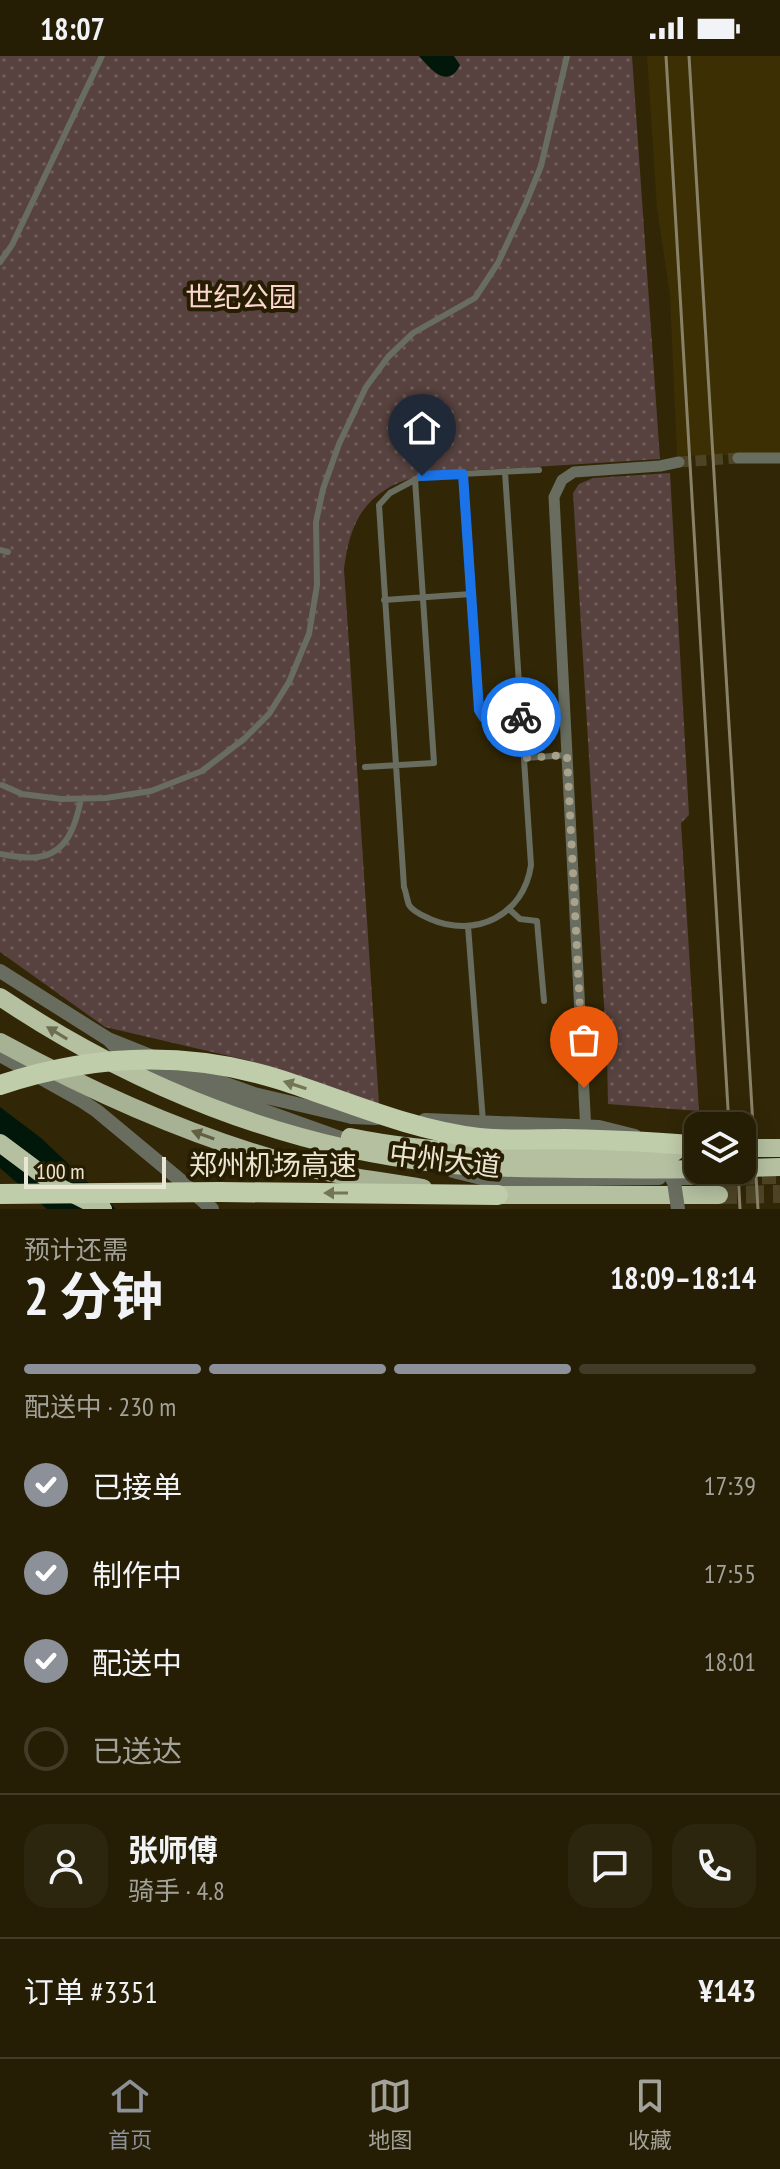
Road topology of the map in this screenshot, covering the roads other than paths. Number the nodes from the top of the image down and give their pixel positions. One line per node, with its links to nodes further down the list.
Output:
1 (102, 56): 3 (lane)
2 (567, 56): 20 (lane)
3 (0, 262)
4 (738, 458): 5 (street)
5 (780, 458)
6 (679, 462): 15 (street)
7 (539, 470): 8 (lane)
8 (505, 472): 9 (lane); 14 (lane)
9 (463, 474): 10 (lane); 11 (lane)
10 (415, 479): 12 (lane); 13 (lane)
11 (471, 594): 12 (lane); 14 (lane)
12 (423, 598): 13 (lane); 17 (lane)
13 (384, 600): 17 (lane)
14 (522, 717): 16 (lane)
15 (567, 755): 16 (lane); 40 (street)
16 (525, 758): 22 (lane)
17 (396, 765): 18 (lane); 23 (lane)
18 (365, 767)
19 (2, 785): 20 (lane)
20 (81, 799): 21 (lane)
21 (0, 854)
22 (509, 909): 23 (lane); 26 (lane)
23 (468, 926): 42 (lane)
24 (0, 971): 27 (street)
25 (0, 997): 31 (highway, 中州大道, one-way to 25, bridge)
26 (544, 1001)
27 (108, 1039): 42 (street); 46 (street, bridge)
28 (0, 1042): 42 (main road, 中州大道, one-way to 28)
29 (0, 1055): 44 (street)
30 (0, 1085): 33 (highway, one-way to 30, bridge)
31 (179, 1094): 34 (highway, bridge); 39 (highway, 中州大道, bridge)
32 (0, 1143): 45 (highway, bridge)
33 (684, 1147)
34 (684, 1148)
35 (756, 1148): 36 (highway, bridge)
36 (780, 1148)
37 (780, 1167): 38 (highway, bridge)
38 (756, 1168)
39 (684, 1169)
40 (588, 1179): 41 (street); 42 (street)
41 (719, 1186): 42 (highway, 中州大道)
42 (492, 1188): 44 (highway, 郑州机场高速, one-way to 44)
43 (0, 1194): 44 (highway, 郑州机场高速, bridge)
44 (216, 1201)
45 (103, 1209)
46 (678, 1209)

